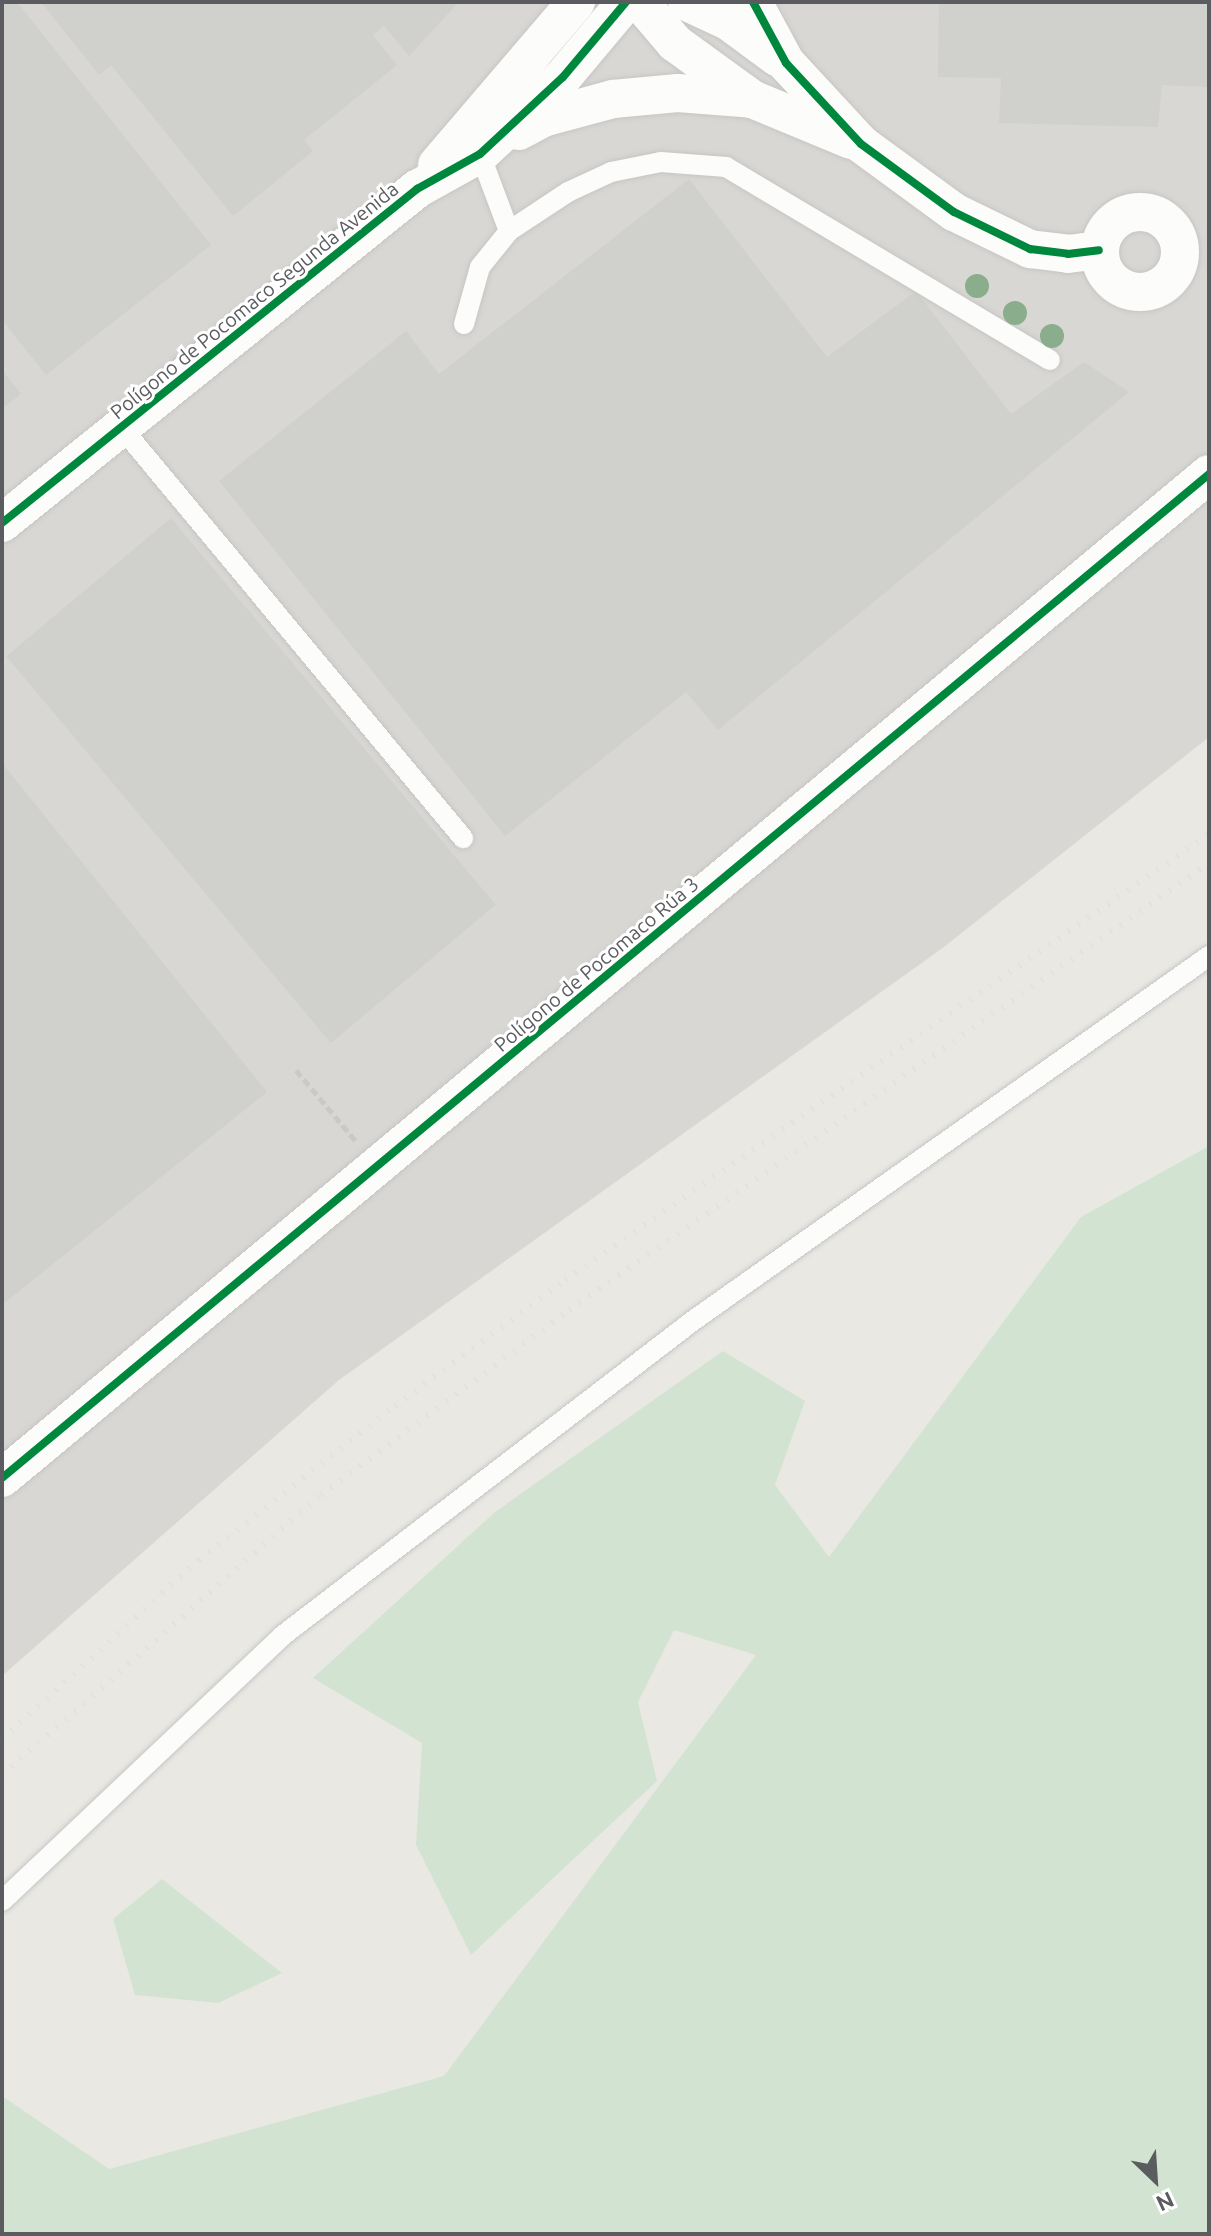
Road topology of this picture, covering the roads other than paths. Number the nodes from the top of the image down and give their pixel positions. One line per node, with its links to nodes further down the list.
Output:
1 (576, 2): 10 (street, Polígono de Pocomaco Segunda Avenida)
2 (626, 2): 9 (street, Polígono de Pocomaco Segunda Avenida)
3 (640, 2): 7 (street)
4 (687, 2): 6 (street)
5 (753, 2): 6 (street)
6 (786, 63): 8 (street)
7 (752, 99): 8 (street); 9 (street)
8 (861, 144): 13 (street)
9 (480, 154): 10 (street, Polígono de Pocomaco Segunda Avenida); 11 (lane)
10 (417, 189): 16 (street, Polígono de Pocomaco Segunda Avenida)
11 (509, 231): 14 (lane); 15 (lane)
12 (1195, 244): 13 (street); 13 (street)
13 (1099, 250)
14 (464, 324)
15 (1050, 360)
16 (121, 427): 18 (street, Polígono de Pocomaco Segunda Avenida); 19 (lane)
17 (1209, 474): 21 (street, Polígono de Pocomaco Rúa 3)
18 (2, 523)
19 (463, 838)
20 (1209, 956): 22 (lane)
21 (2, 1478)
22 (2, 1901)

